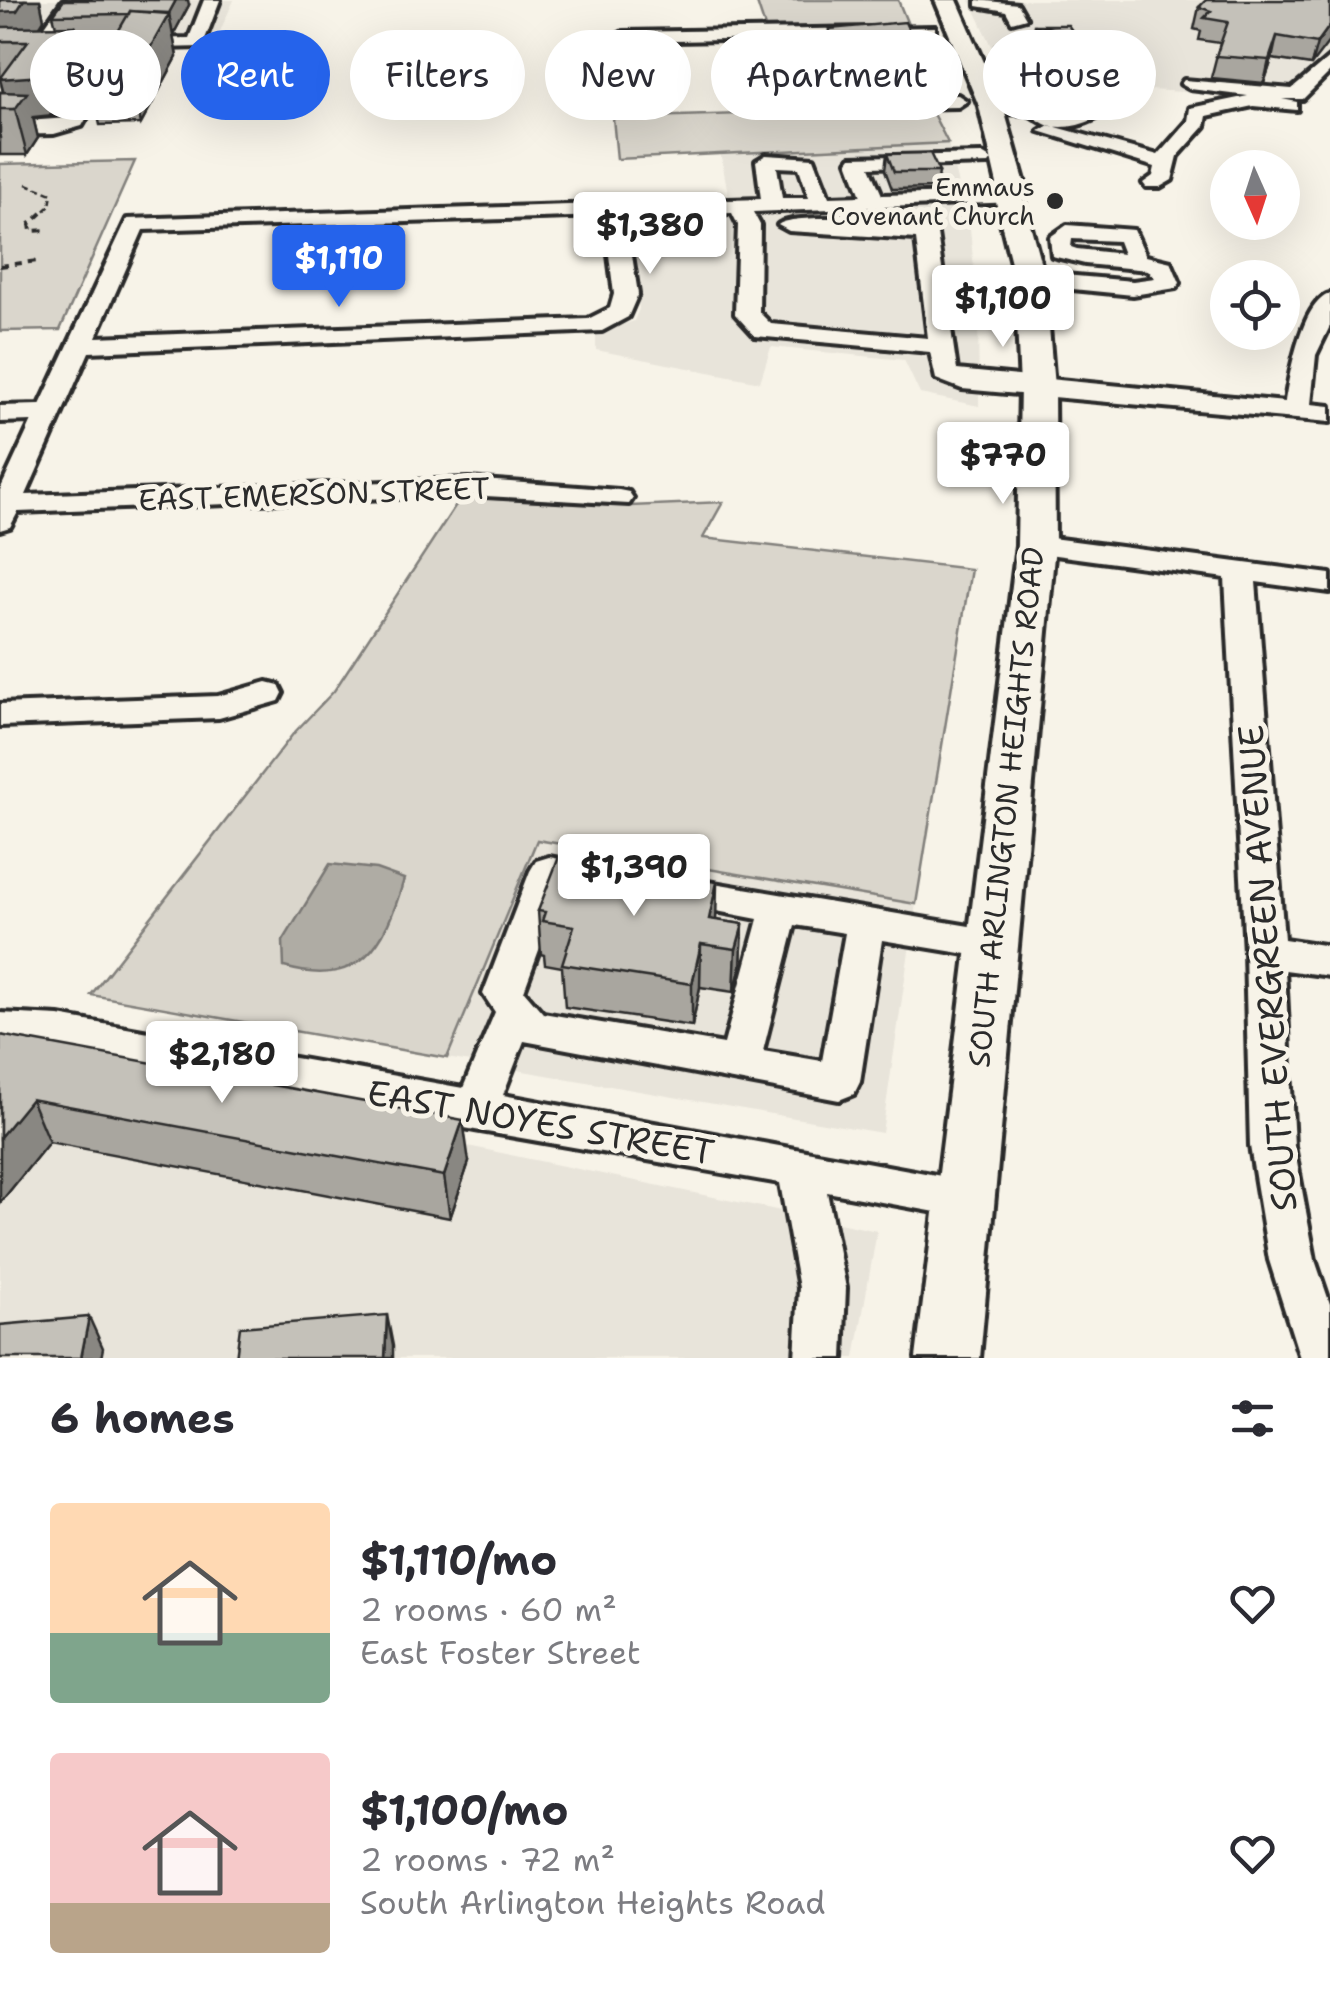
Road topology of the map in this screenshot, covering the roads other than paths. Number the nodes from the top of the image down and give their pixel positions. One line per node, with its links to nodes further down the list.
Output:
1 (95, 0): 3 (street)
2 (212, 0): 3 (street)
3 (77, 1): 7 (street)
4 (947, 2): 5 (street); 11 (main road, SOUTH ARLINGTON HEIGHTS ROAD)
5 (983, 2): 6 (street)
6 (1017, 8)
7 (41, 9)
8 (18, 57): 16 (street)
9 (1330, 62): 10 (street)
10 (1190, 84)
11 (983, 91)
12 (1290, 106): 18 (street)
13 (963, 112): 17 (main road, SOUTH ARLINGTON HEIGHTS ROAD)
14 (995, 120): 20 (main road, SOUTH ARLINGTON HEIGHTS ROAD)
15 (1003, 120): 18 (street)
16 (0, 129)
17 (982, 160): 20 (main road, SOUTH ARLINGTON HEIGHTS ROAD); 21 (street)
18 (1165, 163): 19 (street)
19 (1153, 182)
20 (1008, 198): 21 (street); 26 (main road, SOUTH ARLINGTON HEIGHTS ROAD)
21 (874, 202): 22 (street)
22 (821, 203): 23 (street); 23 (street)
23 (772, 204): 25 (street)
24 (614, 208): 25 (street); 31 (street); 31 (street)
25 (744, 215): 32 (street); 32 (street)
26 (1021, 246): 27 (street); 29 (main road, SOUTH ARLINGTON HEIGHTS ROAD)
27 (1058, 247): 28 (street); 28 (street)
28 (1137, 260): 29 (street)
29 (1030, 279): 33 (main road, SOUTH ARLINGTON HEIGHTS ROAD)
30 (1330, 301): 34 (street)
31 (78, 346): 35 (street)
32 (941, 346): 33 (street)
33 (1037, 387): 34 (street); 40 (main road, SOUTH ARLINGTON HEIGHTS ROAD)
34 (1297, 410): 37 (street)
35 (47, 413): 36 (street); 39 (street)
36 (0, 414)
37 (1330, 414)
38 (618, 498): 39 (street, EAST EMERSON STREET)
39 (4, 513)
40 (1036, 545): 41 (street); 47 (main road, SOUTH ARLINGTON HEIGHTS ROAD)
41 (1240, 572): 42 (street); 48 (street, SOUTH EVERGREEN AVENUE)
42 (1330, 584)
43 (267, 693): 44 (street)
44 (0, 715)
45 (780, 908): 46 (street); 50 (street); 52 (street)
46 (866, 922): 47 (street); 52 (street)
47 (991, 943): 55 (main road, SOUTH ARLINGTON HEIGHTS ROAD)
48 (1266, 952): 49 (street); 58 (street, SOUTH EVERGREEN AVENUE)
49 (1330, 961)
50 (516, 1010): 52 (street); 53 (street)
51 (0, 1030): 53 (street, EAST NOYES STREET)
52 (739, 1064)
53 (475, 1112): 54 (street, EAST NOYES STREET)
54 (798, 1166): 55 (street, EAST NOYES STREET); 57 (street)
55 (963, 1197): 56 (main road, SOUTH ARLINGTON HEIGHTS ROAD)
56 (955, 1347)
57 (819, 1358)
58 (1324, 1358)

